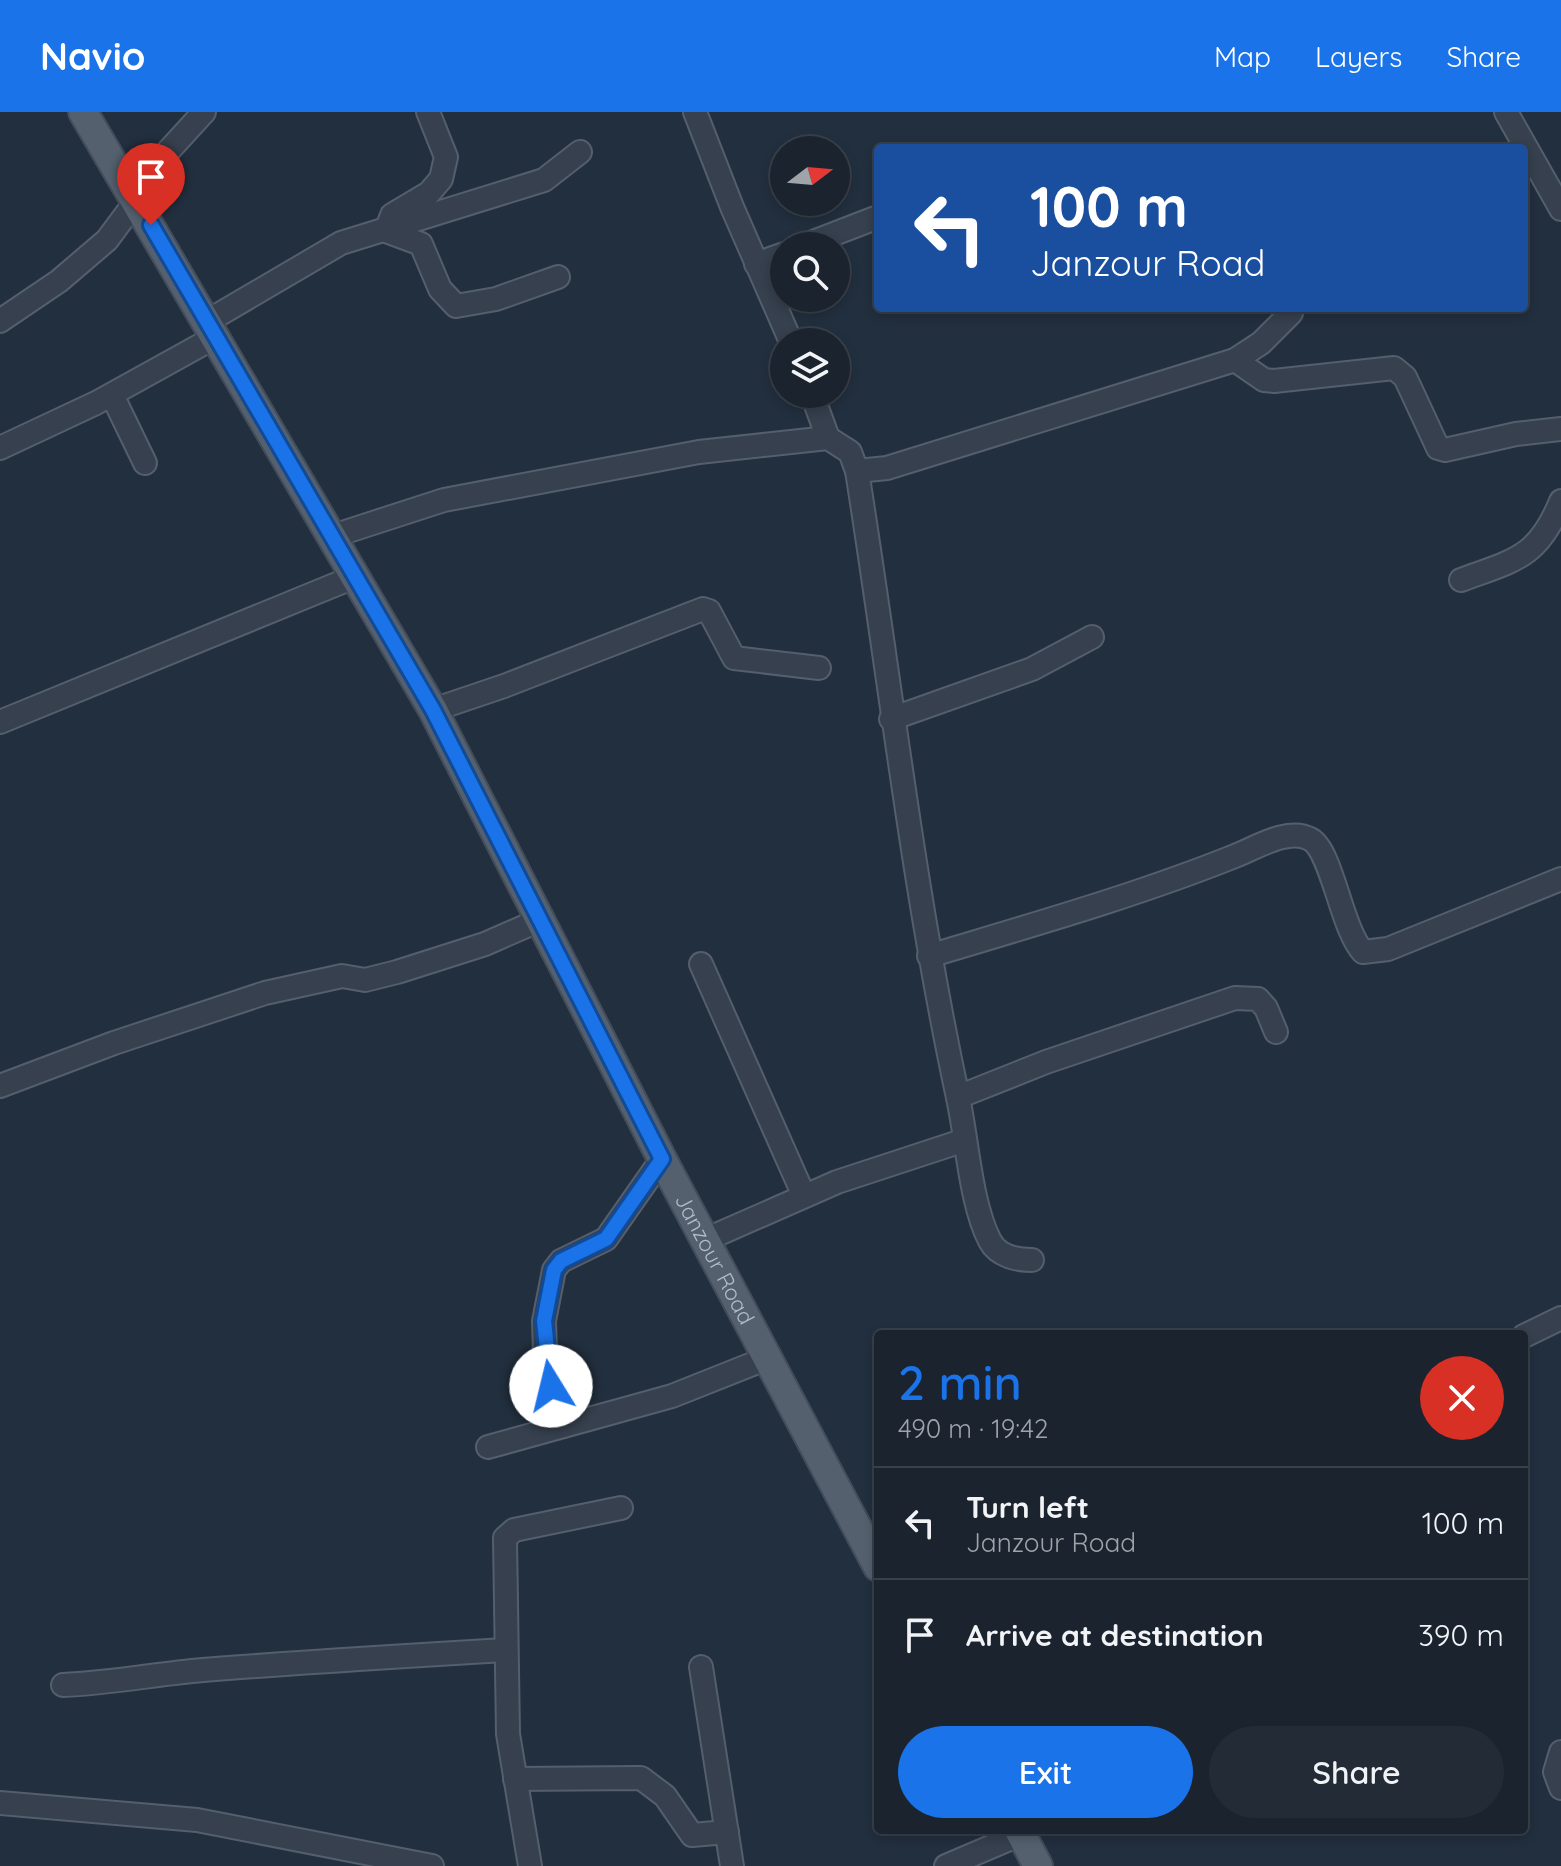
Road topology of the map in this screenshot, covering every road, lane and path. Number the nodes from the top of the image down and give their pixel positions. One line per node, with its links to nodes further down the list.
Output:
1 (83, 112): 10 (main road, Janzour Road)
2 (204, 112): 10 (street)
3 (428, 112): 12 (street)
4 (695, 112): 15 (street)
5 (1506, 112): 6 (street)
6 (1526, 144)
7 (1528, 148): 9 (street)
8 (580, 152): 12 (street)
9 (1558, 197)
10 (136, 201): 18 (street); 20 (main road, Janzour Road)
11 (874, 219): 13 (street)
12 (386, 231): 16 (street); 20 (street)
13 (839, 232)
14 (770, 259): 15 (street)
15 (756, 264): 19 (street)
16 (558, 277)
17 (1291, 313): 21 (street)
18 (0, 321)
19 (785, 328)
20 (212, 329): 22 (street); 30 (main road, Janzour Road)
21 (1235, 360): 24 (street); 28 (street)
22 (112, 395): 26 (street); 27 (street)
23 (817, 408): 25 (street)
24 (1561, 429)
25 (828, 438): 28 (street); 30 (street)
26 (0, 448)
27 (145, 463)
28 (857, 471): 36 (street)
29 (1561, 501): 32 (street)
30 (333, 536): 31 (main road, Janzour Road)
31 (354, 577): 35 (main road, Janzour Road); 37 (street)
32 (1461, 580)
33 (1092, 637): 36 (street)
34 (819, 668): 35 (street)
35 (433, 710): 39 (main road, Janzour Road)
36 (891, 719): 40 (street)
37 (0, 722)
38 (1561, 879): 40 (street)
39 (542, 919): 43 (street); 46 (main road, Janzour Road)
40 (929, 956): 44 (street)
41 (701, 964): 47 (street)
42 (1276, 1032): 44 (street)
43 (0, 1086)
44 (958, 1097): 45 (street)
45 (965, 1140): 47 (street); 49 (street)
46 (662, 1159): 48 (main road, Janzour Road); 53 (street)
47 (804, 1196): 48 (street)
48 (705, 1240): 52 (main road, Janzour Road)
49 (1032, 1260)
50 (1561, 1318): 51 (street)
51 (1528, 1334)
52 (770, 1357): 53 (street); 56 (main road, Janzour Road)
53 (563, 1426): 54 (street)
54 (488, 1447)
55 (621, 1508): 57 (street)
56 (874, 1559)
57 (505, 1650): 59 (street); 61 (street)
58 (701, 1667): 64 (street)
59 (63, 1685)
60 (1561, 1752): 62 (street)
61 (515, 1779): 64 (street); 69 (street)
62 (1561, 1788)
63 (0, 1803): 68 (street)
64 (727, 1832): 70 (street)
65 (1016, 1834): 71 (street)
66 (1021, 1834): 67 (main road)
67 (1033, 1865)
68 (432, 1866)
69 (530, 1866)
70 (732, 1866)
71 (946, 1866)

